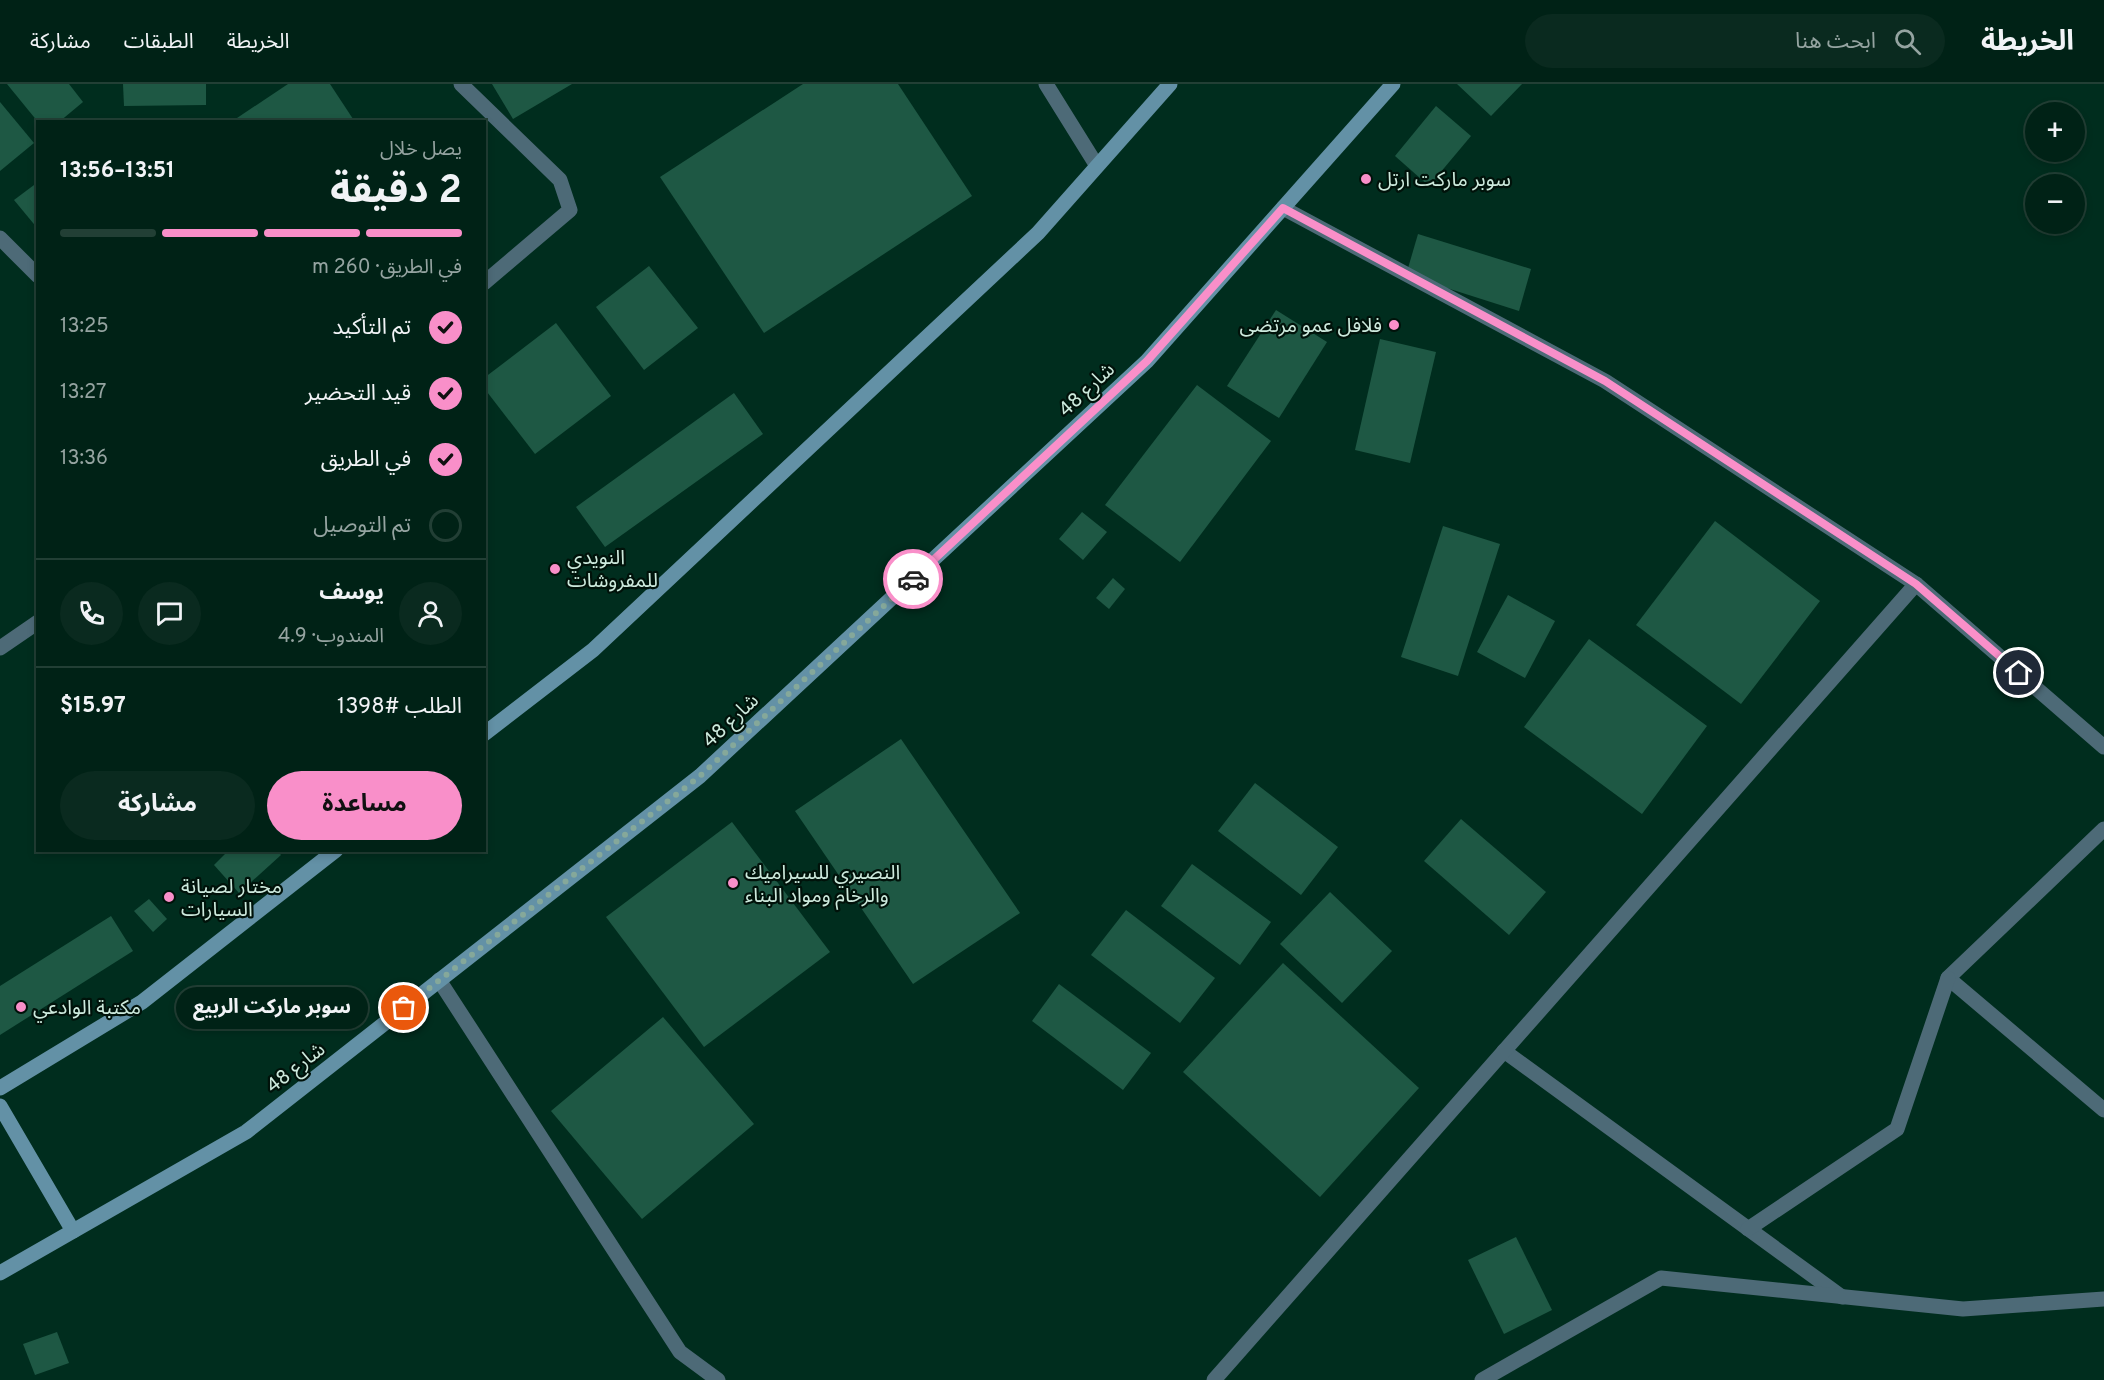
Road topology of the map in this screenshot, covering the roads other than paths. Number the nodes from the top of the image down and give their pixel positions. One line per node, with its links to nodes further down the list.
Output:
1 (461, 84): 9 (street)
2 (1046, 84): 5 (street)
3 (1170, 84): 5 (main road)
4 (1393, 84): 6 (main road, شارع 48)
5 (1097, 166): 13 (main road)
6 (1283, 208): 10 (street); 18 (main road, شارع 48)
7 (0, 238): 8 (street)
8 (36, 274)
9 (486, 281)
10 (1916, 584): 14 (street); 19 (street)
11 (36, 623): 12 (street)
12 (0, 648)
13 (486, 732)
14 (2104, 747)
15 (2104, 829): 17 (street)
16 (333, 852): 20 (main road)
17 (1948, 978): 22 (street); 23 (street)
18 (439, 980): 24 (main road, شارع 48); 28 (street)
19 (1504, 1051): 23 (street); 29 (street)
20 (0, 1088)
21 (0, 1107): 24 (main road)
22 (2104, 1110)
23 (1748, 1229): 26 (street)
24 (73, 1231): 25 (main road, شارع 48)
25 (0, 1273)
26 (1842, 1297): 27 (street); 30 (street)
27 (2104, 1299)
28 (718, 1380)
29 (1214, 1380)
30 (1482, 1380)

